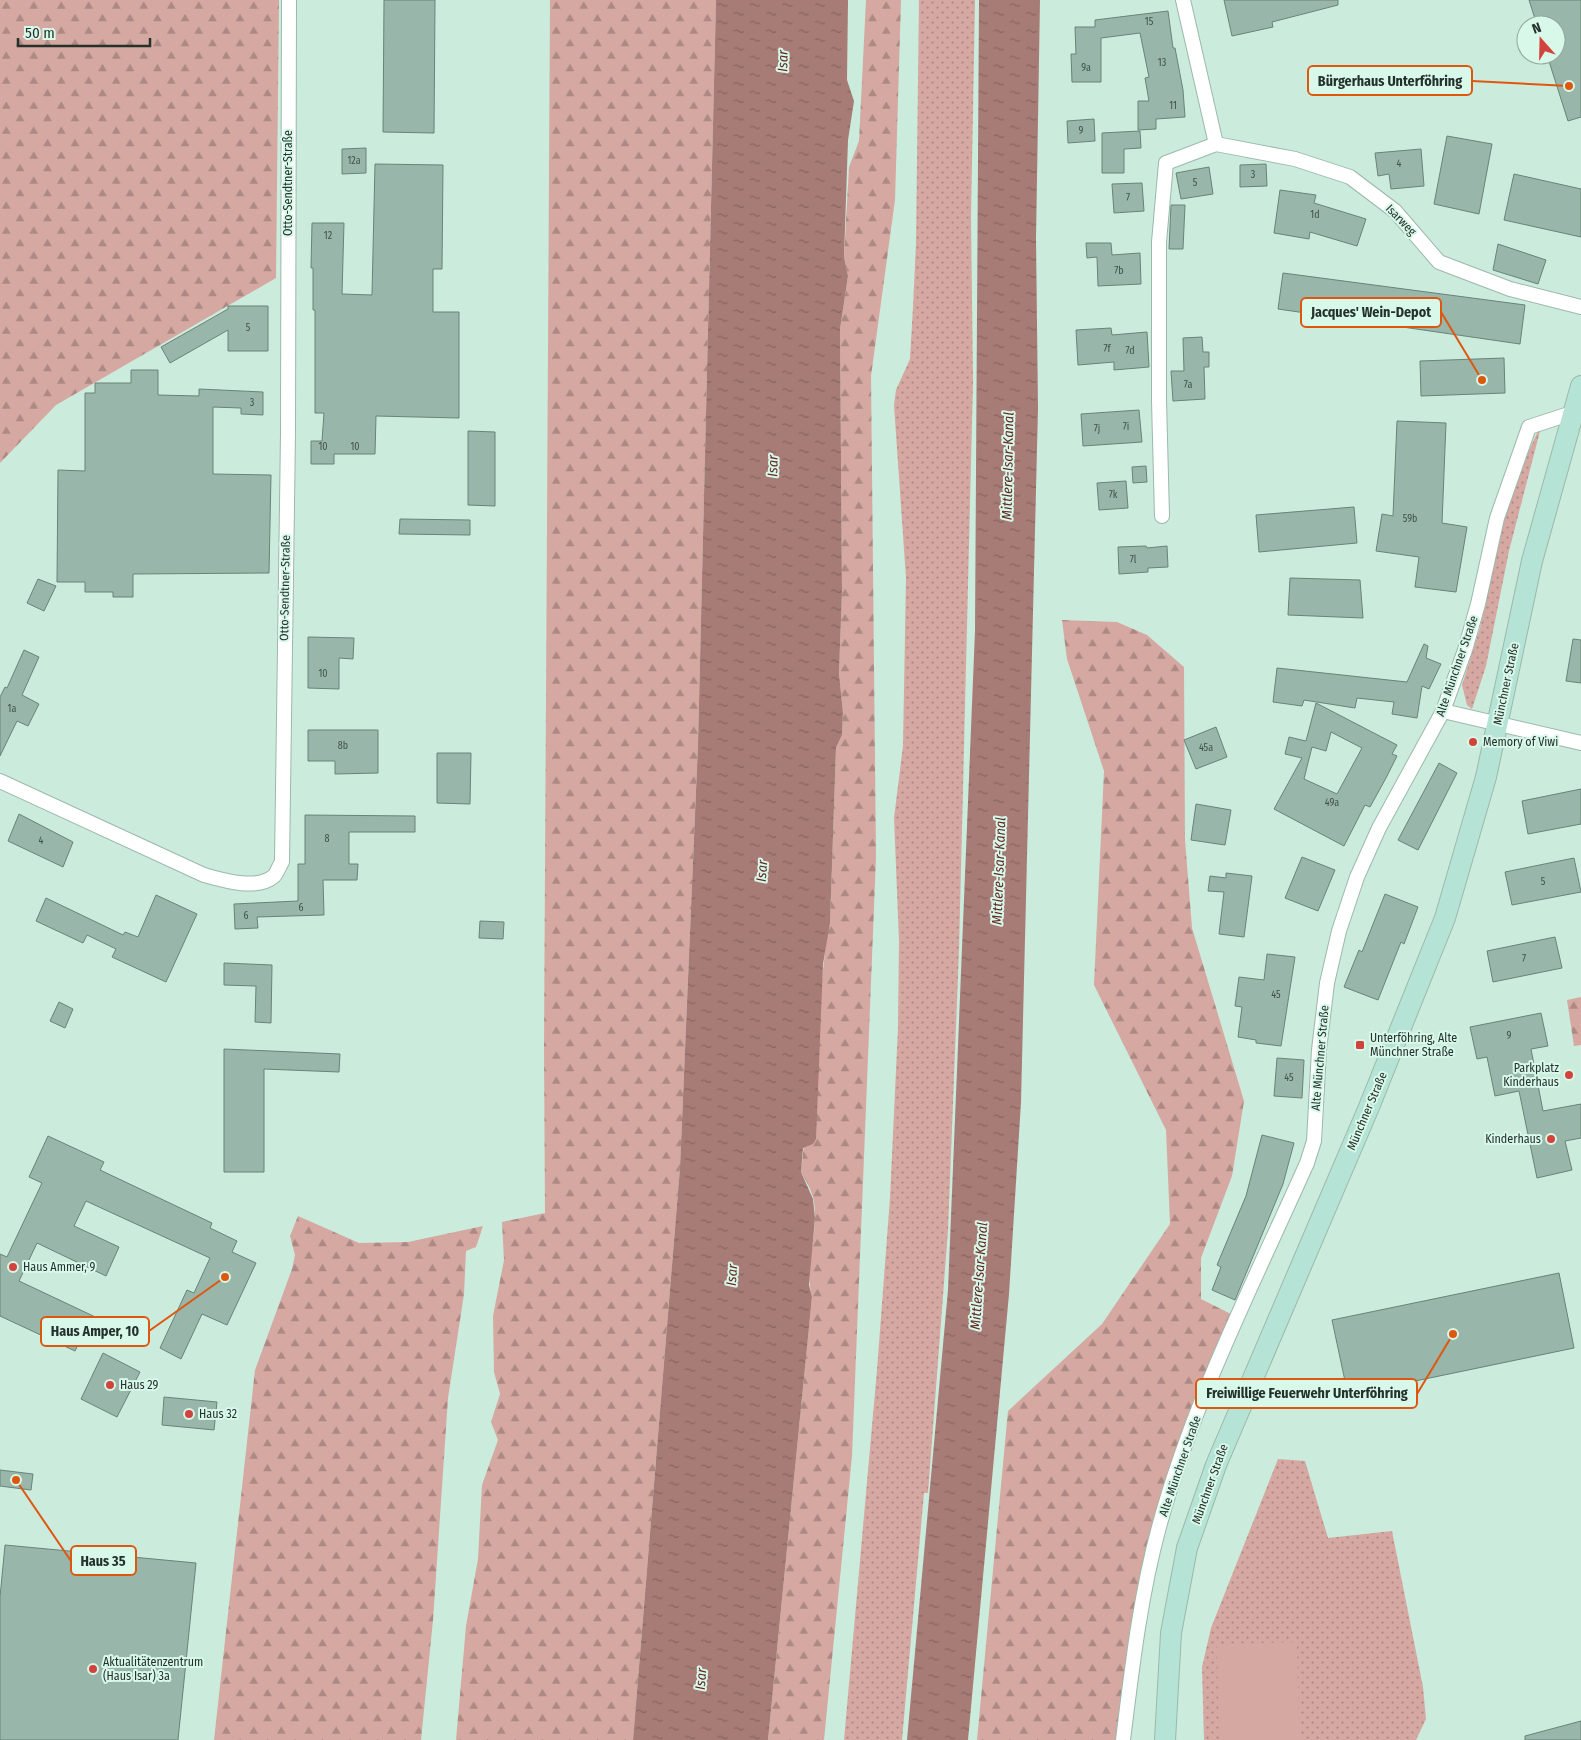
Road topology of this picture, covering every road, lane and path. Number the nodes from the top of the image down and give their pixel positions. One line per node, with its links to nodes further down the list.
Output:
1 (289, 0): 11 (street, Otto-Sendtner-Straße)
2 (1183, 0): 3 (street)
3 (1216, 144): 4 (street, Isarweg); 7 (street)
4 (1581, 307)
5 (1581, 386): 6 (main road, Münchner Straße)
6 (1572, 414): 8 (street, Alte Münchner Straße); 9 (main road, Münchner Straße)
7 (1162, 516)
8 (1443, 711): 9 (street); 12 (street, Alte Münchner Straße)
9 (1498, 724): 10 (street); 13 (main road, Münchner Straße)
10 (1581, 743)
11 (0, 780)
12 (1123, 1740)
13 (1164, 1740)

